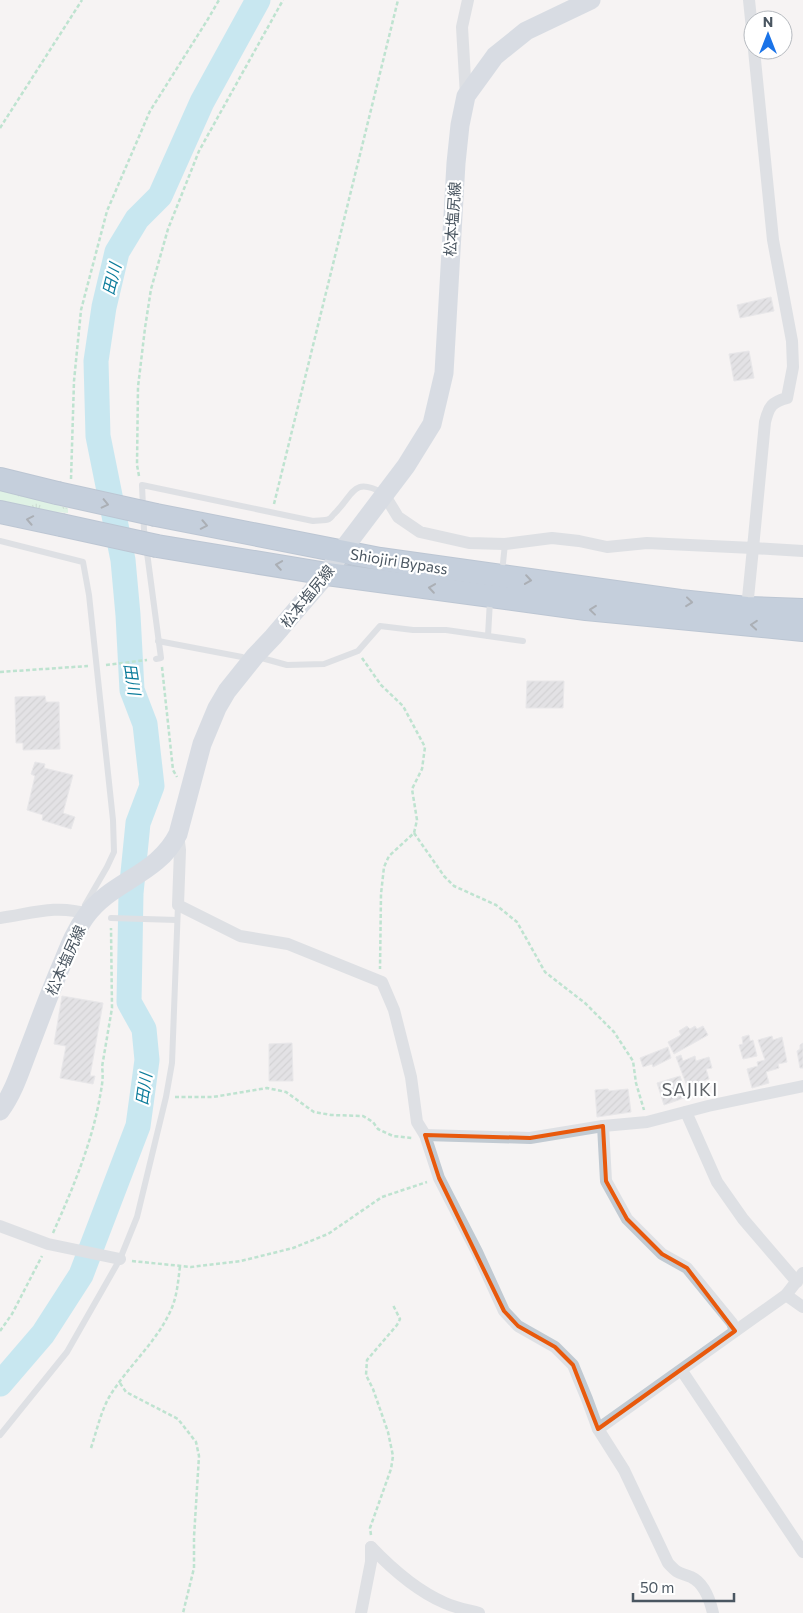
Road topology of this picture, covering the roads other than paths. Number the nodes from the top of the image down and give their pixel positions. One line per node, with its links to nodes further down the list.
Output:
1 (468, 0): 4 (street)
2 (591, 0): 4 (main road, 松本塩尻線)
3 (755, 60): 10 (street)
4 (466, 96): 6 (main road, 松本塩尻線)
5 (0, 479): 12 (highway, Shiojiri Bypass, one-way to 12, bridge)
6 (384, 494): 9 (street); 12 (main road, 松本塩尻線); 20 (lane)
7 (0, 512): 14 (highway, Shiojiri Bypass, one-way to 7, bridge)
8 (0, 541): 26 (lane)
9 (505, 544): 10 (street); 13 (lane)
10 (753, 548): 11 (street); 16 (street)
11 (803, 551)
12 (341, 552): 14 (main road, 松本塩尻線); 16 (highway, Shiojiri Bypass, one-way to 16)
13 (503, 563)
14 (327, 574): 15 (highway, Shiojiri Bypass, one-way to 14); 23 (main road, 松本塩尻線)
15 (490, 596): 18 (highway, Shiojiri Bypass, one-way to 15); 19 (lane)
16 (747, 608): 17 (highway, Shiojiri Bypass)
17 (803, 610)
18 (803, 630)
19 (488, 636): 21 (lane); 23 (lane)
20 (158, 641): 22 (lane); 23 (lane)
21 (523, 641)
22 (159, 658)
23 (252, 659): 24 (main road, 松本塩尻線)
24 (178, 834): 25 (street); 26 (main road, 松本塩尻線)
25 (178, 905): 29 (lane); 34 (street)
26 (84, 913): 27 (street); 31 (main road, 松本塩尻線)
27 (0, 918)
28 (114, 918): 29 (lane)
29 (174, 920): 36 (lane)
30 (803, 1086): 32 (street)
31 (0, 1110)
32 (686, 1112): 33 (street); 37 (street)
33 (603, 1126): 34 (street); 40 (street)
34 (426, 1137): 42 (street)
35 (0, 1226): 36 (street)
36 (116, 1258): 43 (lane)
37 (800, 1277): 38 (street)
38 (786, 1295): 39 (street); 40 (street)
39 (803, 1307)
40 (735, 1331): 41 (street)
41 (682, 1371): 42 (street); 44 (street)
42 (598, 1429): 47 (street)
43 (0, 1434)
44 (803, 1552)
45 (361, 1613): 46 (street)
46 (479, 1613)
47 (713, 1613)

